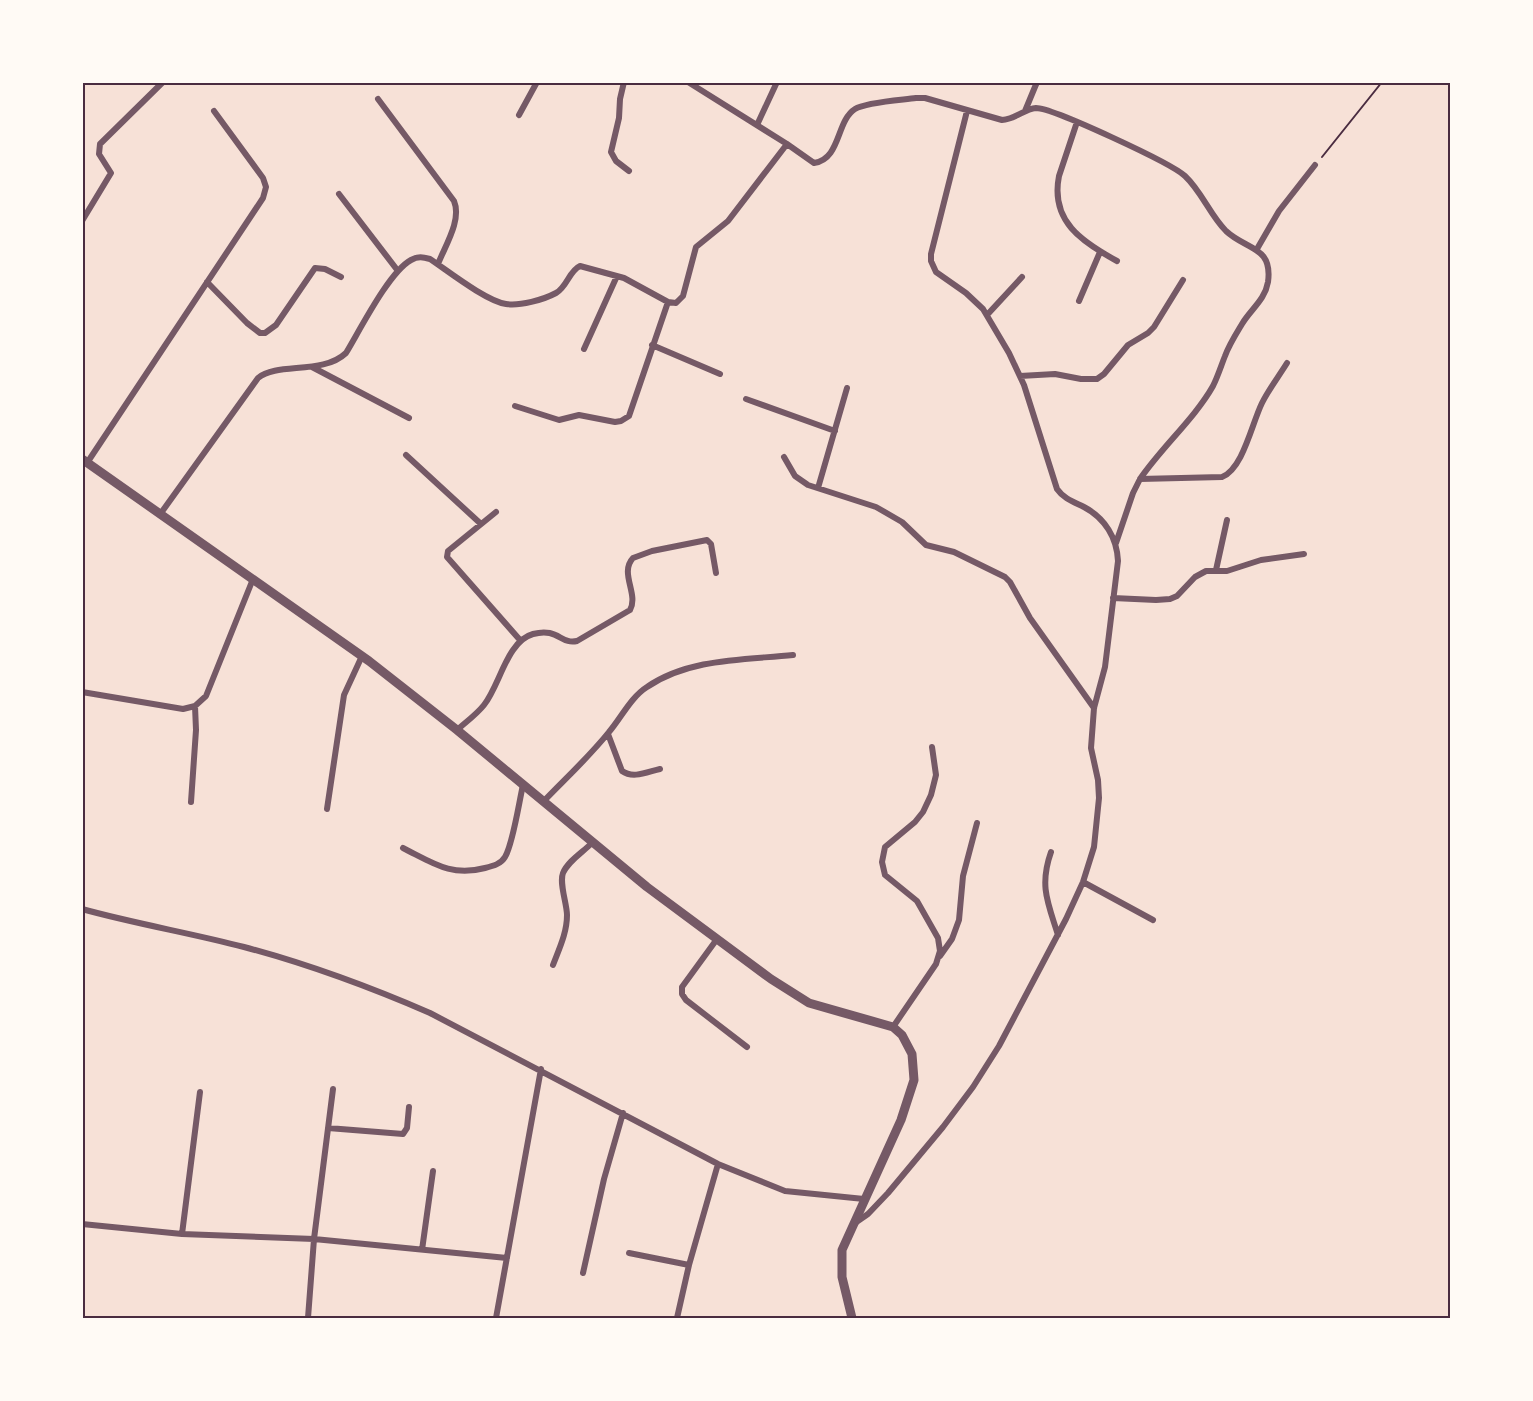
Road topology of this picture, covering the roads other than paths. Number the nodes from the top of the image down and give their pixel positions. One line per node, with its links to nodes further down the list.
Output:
1 (163, 82): 18 (street)
2 (537, 82): 11 (street)
3 (624, 82): 16 (street)
4 (688, 82): 13 (street)
5 (777, 82): 13 (street)
6 (1037, 82): 10 (street)
7 (378, 99): 22 (street)
8 (214, 111): 28 (street)
9 (967, 111): 10 (street); 14 (street); 31 (street)
10 (1025, 111): 12 (street)
11 (519, 115)
12 (1077, 122): 19 (street); 20 (street)
13 (757, 125): 14 (street)
14 (787, 144): 30 (street)
15 (1316, 165): 19 (street)
16 (629, 171)
17 (339, 194): 23 (street)
18 (82, 221)
19 (1257, 249): 46 (street)
20 (1100, 252): 21 (street); 29 (street)
21 (1117, 261)
22 (438, 264): 23 (street); 24 (street)
23 (398, 271): 35 (street)
24 (617, 276): 30 (street); 33 (street)
25 (341, 277): 28 (street)
26 (1022, 277): 31 (street)
27 (1183, 280): 37 (street)
28 (207, 282): 45 (street)
29 (1079, 301)
30 (668, 302): 32 (street)
31 (987, 315): 37 (street)
32 (652, 345): 36 (street); 40 (street)
33 (584, 349)
34 (1287, 363): 46 (street)
35 (312, 367): 41 (street); 49 (street)
36 (720, 374)
37 (1020, 376): 52 (street)
38 (847, 388): 42 (street)
39 (746, 399): 42 (street)
40 (515, 406)
41 (409, 418)
42 (835, 431): 47 (street)
43 (406, 455): 51 (street)
44 (784, 457): 47 (street)
45 (85, 461): 49 (street)
46 (1140, 479): 52 (street)
47 (818, 488): 63 (street)
48 (496, 512): 51 (street)
49 (160, 513): 56 (street)
50 (1227, 520): 54 (street)
51 (482, 524): 58 (street)
52 (1116, 543): 57 (street)
53 (1304, 554): 54 (street)
54 (1216, 570): 57 (street)
55 (716, 573): 58 (street)
56 (253, 579): 60 (street); 62 (street)
57 (1113, 598): 63 (street)
58 (520, 640): 64 (street)
59 (793, 655): 65 (street)
60 (362, 656): 64 (street); 71 (street)
61 (82, 692): 62 (street)
62 (195, 706): 69 (street)
63 (1094, 708): 76 (street)
64 (457, 730): 68 (street)
65 (608, 734): 67 (street); 70 (street)
66 (932, 747): 81 (street)
67 (660, 769)
68 (523, 785): 70 (street); 74 (street)
69 (191, 802)
70 (543, 802): 73 (street)
71 (327, 809)
72 (977, 823): 81 (street)
73 (592, 843): 80 (street); 82 (street)
74 (403, 848)
75 (1051, 852): 79 (street)
76 (1083, 882): 78 (street); 79 (street)
77 (82, 909): 85 (street)
78 (1153, 920)
79 (1058, 935): 95 (street)
80 (717, 939): 83 (street); 84 (street)
81 (939, 958): 83 (street)
82 (553, 965)
83 (893, 1027): 93 (street)
84 (747, 1047)
85 (541, 1069): 89 (street); 100 (street)
86 (333, 1089): 90 (street)
87 (200, 1092): 96 (street)
88 (409, 1107): 90 (street)
89 (623, 1113): 91 (street); 102 (street)
90 (328, 1128): 97 (street)
91 (718, 1164): 93 (street); 101 (street)
92 (434, 1171): 98 (street)
93 (864, 1199): 95 (street)
94 (82, 1224): 96 (street)
95 (854, 1224): 106 (street)
96 (182, 1234): 97 (street)
97 (314, 1239): 98 (street); 103 (street)
98 (422, 1250): 100 (street)
99 (629, 1253): 101 (street)
100 (507, 1258): 104 (street)
101 (689, 1265): 105 (street)
102 (583, 1273)
103 (308, 1318)
104 (496, 1318)
105 (677, 1318)
106 (852, 1318)

